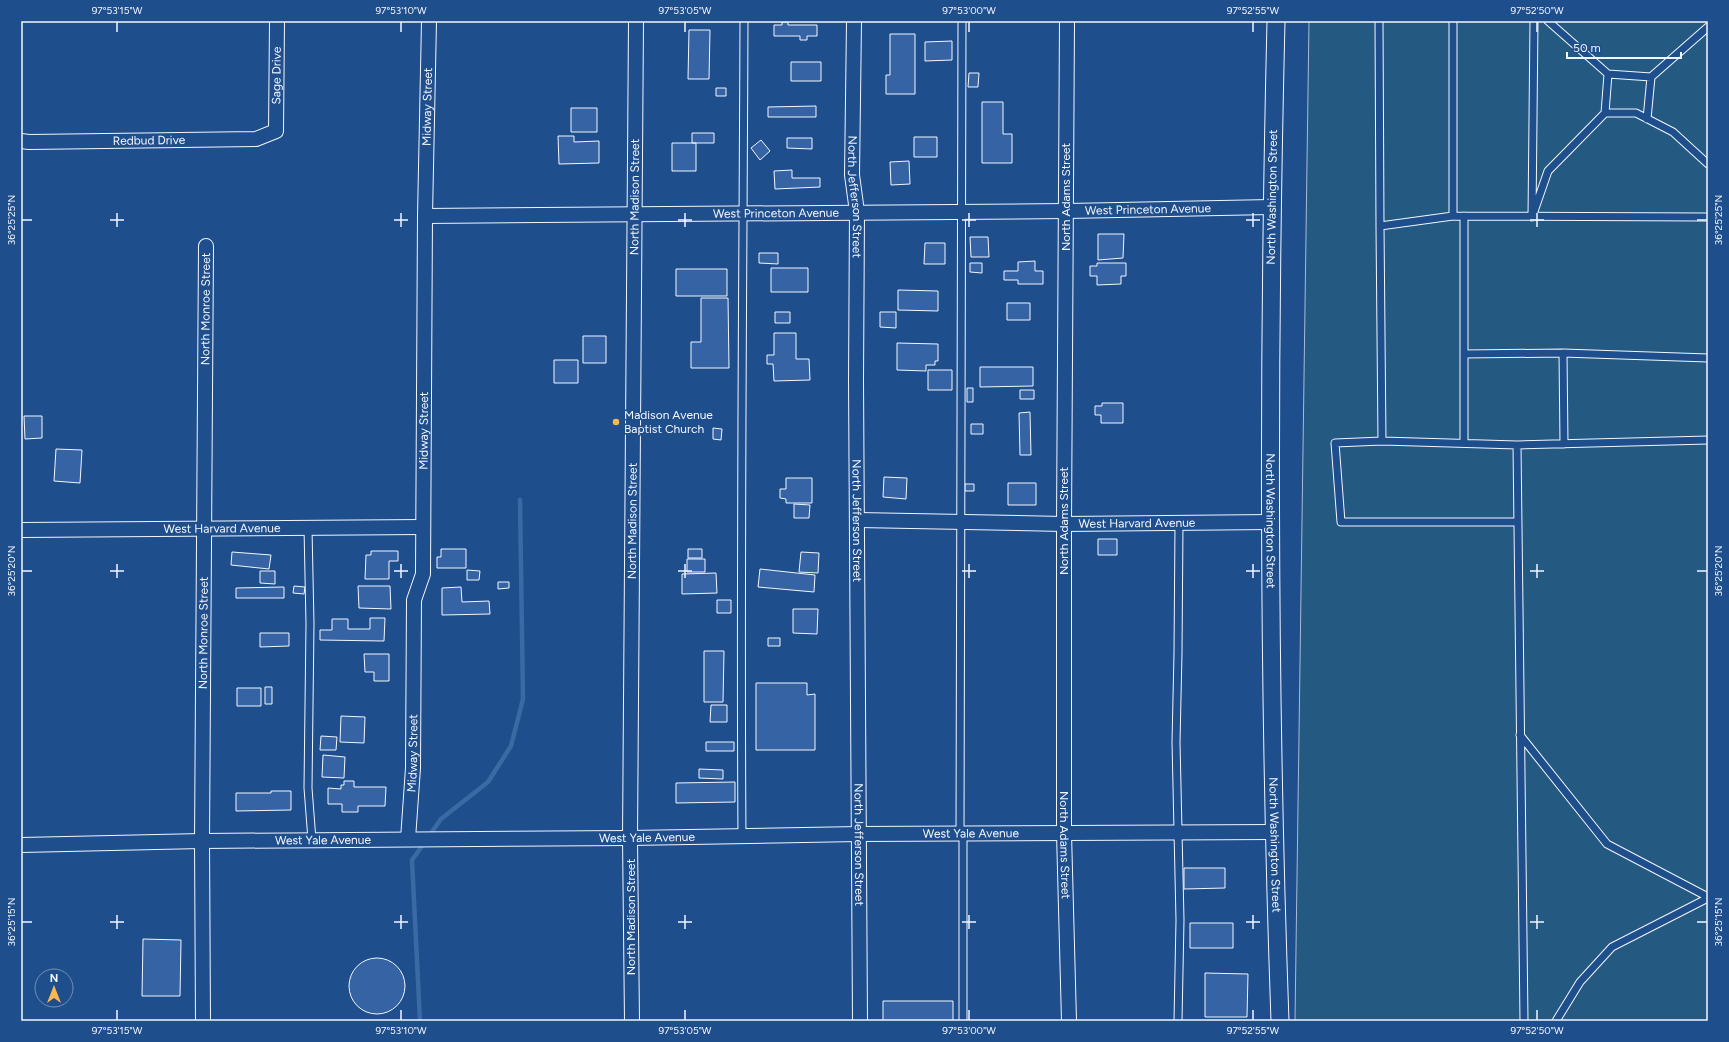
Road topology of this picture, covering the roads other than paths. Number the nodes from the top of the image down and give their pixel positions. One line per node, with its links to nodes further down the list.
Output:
1 (277, 21): 18 (street, Sage Drive)
2 (429, 21): 27 (street, Midway Street)
3 (636, 21): 26 (street, North Madison Street)
4 (744, 21): 25 (lane)
5 (854, 21): 23 (street, North Jefferson Street)
6 (962, 21): 24 (lane)
7 (1067, 21): 22 (street, North Adams Street)
8 (1276, 21): 21 (street, North Washington Street)
9 (1379, 21): 32 (lane)
10 (1453, 21): 28 (lane)
11 (1534, 21): 30 (lane)
12 (1548, 21): 14 (lane)
13 (1708, 27): 15 (lane)
14 (1608, 74): 15 (lane); 16 (lane)
15 (1651, 77): 17 (lane)
16 (1605, 113): 17 (lane); 30 (lane)
17 (1648, 119): 20 (lane)
18 (276, 131): 19 (street, Redbud Drive)
19 (21, 141)
20 (1708, 164)
21 (1271, 207): 22 (street, West Princeton Avenue); 43 (street, North Washington Street)
22 (1067, 211): 24 (street, West Princeton Avenue); 47 (street, North Adams Street)
23 (857, 212): 24 (street, West Princeton Avenue); 25 (street, West Princeton Avenue); 42 (street, North Jefferson Street)
24 (962, 212): 45 (lane)
25 (743, 214): 26 (street, West Princeton Avenue); 58 (lane)
26 (634, 215): 27 (street, West Princeton Avenue); 59 (street, North Madison Street)
27 (425, 216): 48 (street, Midway Street)
28 (1453, 216): 29 (lane); 32 (lane)
29 (1464, 216): 30 (lane); 35 (lane)
30 (1532, 217): 31 (lane)
31 (1708, 217)
32 (1380, 226): 38 (lane)
33 (206, 246): 51 (street, North Monroe Street)
34 (1563, 353): 35 (lane); 36 (lane); 40 (lane)
35 (1464, 354): 39 (lane)
36 (1708, 358)
37 (1708, 440): 40 (lane)
38 (1382, 441): 39 (lane); 44 (lane)
39 (1464, 444): 41 (lane)
40 (1564, 444): 41 (lane)
41 (1517, 445): 44 (lane)
42 (858, 520): 45 (street, West Harvard Avenue); 56 (street, North Jefferson Street)
43 (1271, 522): 46 (street, West Harvard Avenue); 54 (street, North Washington Street)
44 (1518, 522): 52 (lane)
45 (960, 523): 47 (street, West Harvard Avenue); 57 (lane)
46 (1179, 523): 47 (street, West Harvard Avenue); 53 (lane)
47 (1064, 524): 55 (street, North Adams Street)
48 (423, 527): 49 (street, West Harvard Avenue); 60 (street, Midway Street)
49 (308, 528): 51 (street, West Harvard Avenue); 61 (lane)
50 (21, 530): 51 (street, West Harvard Avenue)
51 (204, 530): 62 (street, North Monroe Street)
52 (1520, 735): 64 (lane); 72 (lane)
53 (1177, 832): 54 (street, West Yale Avenue); 55 (street, West Yale Avenue); 70 (lane)
54 (1273, 832): 71 (street, North Washington Street)
55 (1064, 833): 57 (street, West Yale Avenue); 69 (street, North Adams Street)
56 (859, 834): 57 (street, West Yale Avenue); 58 (street, West Yale Avenue); 67 (street, North Jefferson Street)
57 (961, 834): 68 (lane)
58 (742, 836): 59 (street, West Yale Avenue)
59 (630, 838): 60 (street, West Yale Avenue); 66 (street, North Madison Street)
60 (408, 839): 61 (street, West Yale Avenue)
61 (312, 840): 62 (street, West Yale Avenue)
62 (202, 841): 63 (street, West Yale Avenue); 65 (street, North Monroe Street)
63 (21, 845)
64 (1708, 897): 73 (lane)
65 (203, 1021)
66 (632, 1021)
67 (860, 1021)
68 (963, 1021)
69 (1069, 1021)
70 (1178, 1021)
71 (1280, 1021)
72 (1524, 1021)
73 (1556, 1021)

